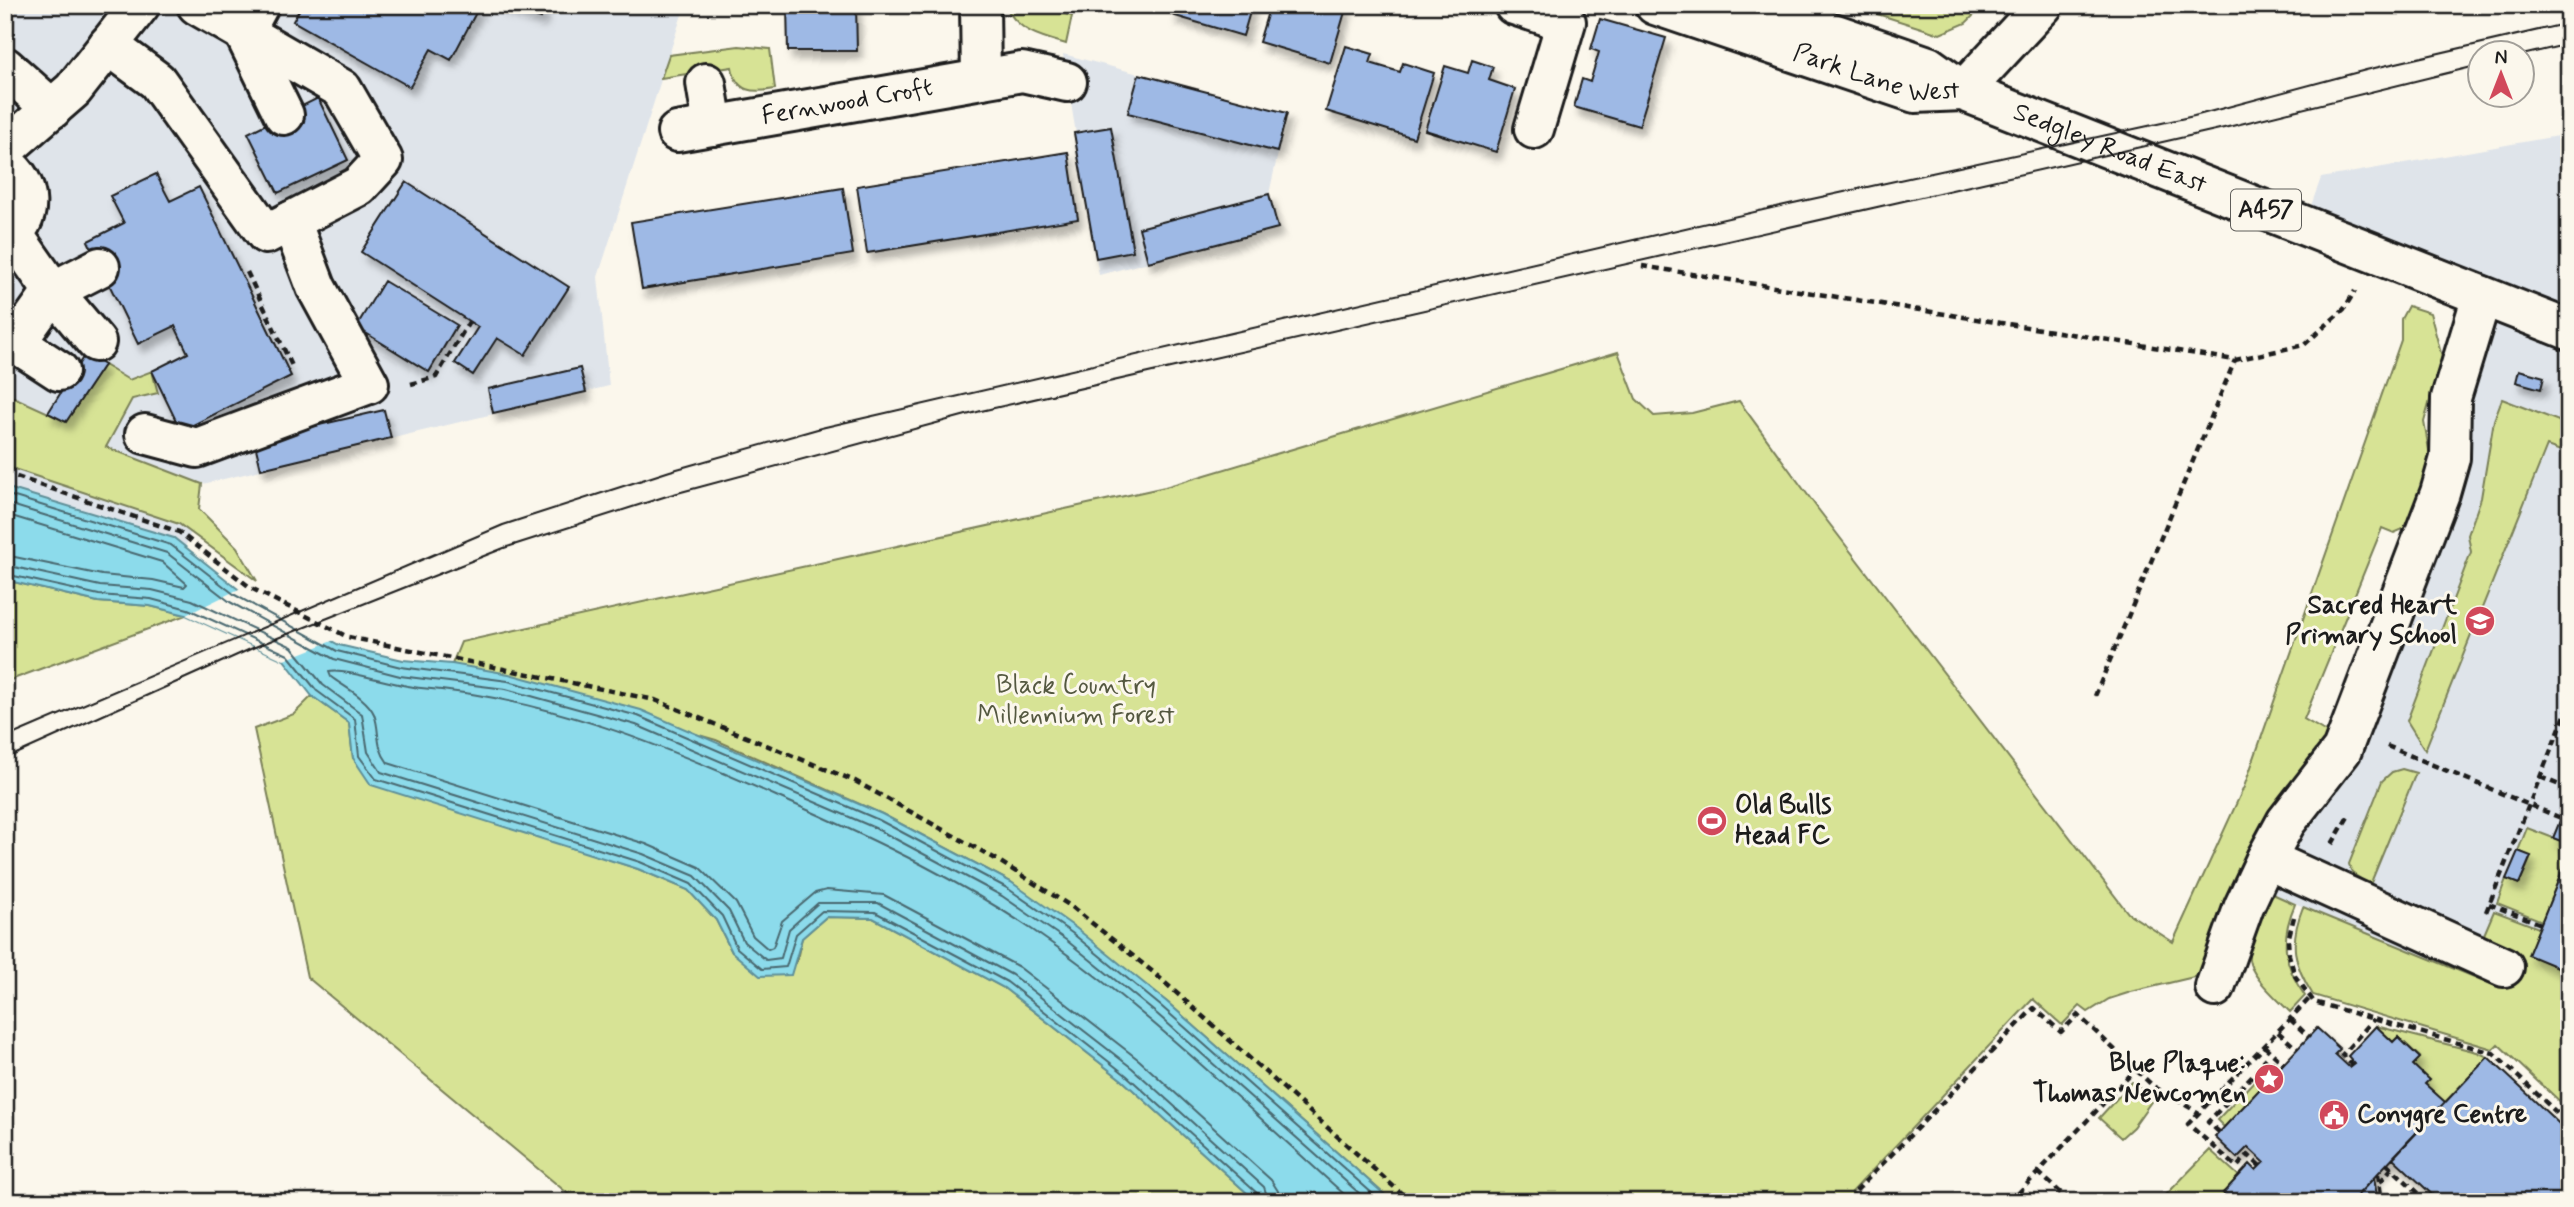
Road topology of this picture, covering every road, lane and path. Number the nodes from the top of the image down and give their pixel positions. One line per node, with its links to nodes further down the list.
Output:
1 (139, 5): 9 (street)
2 (197, 5): 8 (street)
3 (980, 5): 11 (street)
4 (1514, 5): 17 (street)
5 (1655, 5): 14 (street, Park Lane West / A457)
6 (1752, 5): 14 (street, Park Lane West / A457)
7 (2043, 5): 14 (street)
8 (251, 19): 16 (street); 20 (street)
9 (108, 45): 15 (street); 20 (street)
10 (5, 67): 15 (street)
11 (981, 79): 12 (street, Fernwood Croft); 13 (street, Fernwood Croft)
12 (1067, 82)
13 (706, 83)
14 (1963, 91): 22 (street, Sedgley Road East / A457)
15 (52, 109): 18 (street)
16 (284, 115)
17 (1534, 129)
18 (5, 149)
19 (5, 164): 21 (street)
20 (291, 221): 31 (street)
21 (9, 237): 25 (street)
22 (2377, 254): 26 (street, Sedgley Road East / A457); 29 (path)
23 (1642, 266): 29 (path)
24 (100, 267): 25 (street)
25 (53, 291): 28 (street); 30 (street)
26 (2482, 296): 27 (street, Sedgley Road East / A457); 40 (street)
27 (2569, 330)
28 (96, 342)
29 (2235, 360): 33 (path)
30 (60, 371)
31 (145, 434)
32 (5, 473): 65 (path)
33 (2095, 696)
34 (2569, 705): 37 (path)
35 (2394, 734): 36 (path)
36 (2382, 759)
37 (2540, 777): 38 (path); 42 (path)
38 (2569, 789)
39 (2354, 807): 41 (path)
40 (2266, 859): 41 (street); 45 (street)
41 (2311, 879): 44 (street); 46 (path)
42 (2489, 904): 43 (path); 44 (path)
43 (2541, 924)
44 (2487, 959)
45 (2216, 987)
46 (2311, 997): 47 (path); 48 (path)
47 (2290, 1019): 49 (path); 50 (path)
48 (2374, 1019): 55 (path); 58 (path)
49 (2278, 1031): 51 (path); 52 (path)
50 (2309, 1037)
51 (2264, 1046): 53 (path); 54 (path)
52 (2297, 1049)
53 (2257, 1052): 57 (path); 59 (path)
54 (2284, 1064)
55 (2353, 1066)
56 (2135, 1070): 57 (path); 61 (path); 64 (path)
57 (2199, 1113): 60 (path)
58 (2569, 1124)
59 (2219, 1132)
60 (2260, 1166)
61 (2038, 1172): 66 (path); 67 (path)
62 (2378, 1174): 63 (path)
63 (2379, 1182): 68 (path); 69 (path)
64 (1856, 1191)
65 (1411, 1202)
66 (2010, 1202)
67 (2071, 1202)
68 (2382, 1202)
69 (2428, 1202)

